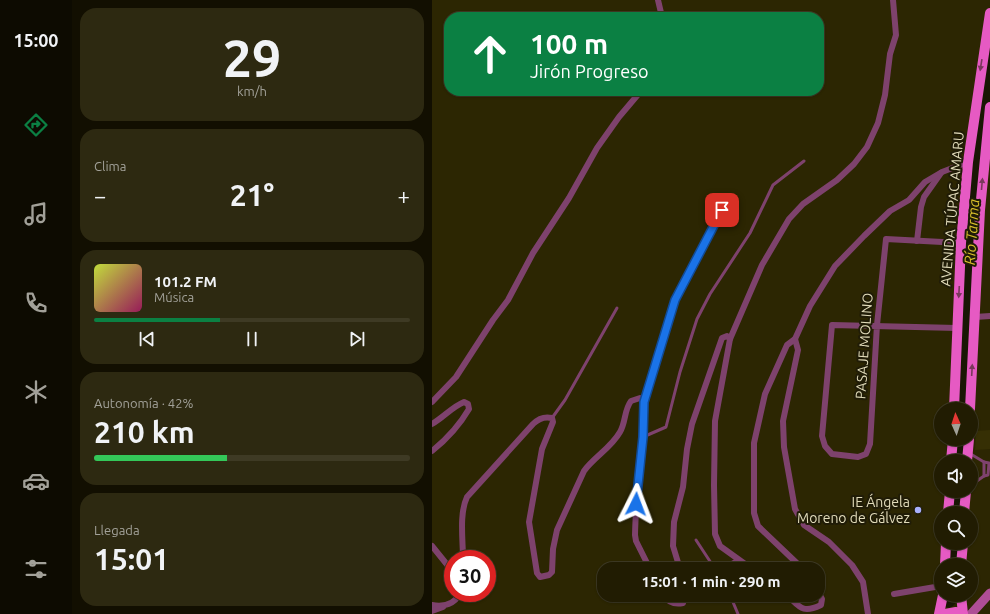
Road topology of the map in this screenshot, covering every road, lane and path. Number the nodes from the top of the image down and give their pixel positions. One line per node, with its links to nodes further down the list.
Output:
1 (658, 0): 3 (street)
2 (892, 0): 18 (street)
3 (661, 12)
4 (990, 13): 8 (highway, AVENIDA TÚPAC AMARU, one-way to 8)
5 (637, 96): 20 (street)
6 (990, 107): 15 (highway, one-way to 6)
7 (804, 162): 26 (lane)
8 (968, 162): 9 (street); 12 (highway, AVENIDA TÚPAC AMARU)
9 (942, 172): 11 (street); 19 (street)
10 (722, 210): 21 (lane)
11 (917, 241): 12 (street); 16 (street, PASAJE MOLINO)
12 (961, 243): 17 (highway, AVENIDA TÚPAC AMARU, one-way to 17)
13 (616, 308): 24 (lane)
14 (990, 316): 15 (street)
15 (975, 318): 23 (highway, one-way to 15)
16 (877, 325): 16 (street, PASAJE MOLINO); 17 (street)
17 (957, 328): 22 (highway, AVENIDA TÚPAC AMARU)
18 (730, 339): 33 (street); 36 (street)
19 (796, 339): 40 (street); 56 (street)
20 (432, 402)
21 (644, 402): 24 (street); 26 (street)
22 (954, 402)
23 (970, 402)
24 (552, 418): 32 (street)
25 (432, 424): 27 (street)
26 (643, 437): 35 (street)
27 (432, 452)
28 (978, 460): 29 (lane)
29 (978, 481)
30 (696, 540): 37 (lane)
31 (432, 546): 34 (street)
32 (463, 550)
33 (738, 559): 38 (lane); 39 (street)
34 (444, 561)
35 (646, 562)
36 (678, 562)
37 (710, 562)
38 (732, 562)
39 (742, 562)
40 (796, 562)
41 (934, 587): 43 (street)
42 (990, 593): 60 (main road)
43 (894, 594)
44 (453, 602): 53 (street)
45 (670, 602): 46 (street)
46 (682, 602)
47 (733, 602): 55 (lane)
48 (794, 602): 49 (street)
49 (822, 602)
50 (942, 602): 57 (highway)
51 (961, 602): 59 (highway)
52 (432, 605): 53 (street)
53 (446, 606): 54 (street)
54 (432, 611)
55 (738, 614)
56 (868, 614)
57 (939, 614)
58 (945, 614): 59 (highway)
59 (962, 614)
60 (971, 614)

